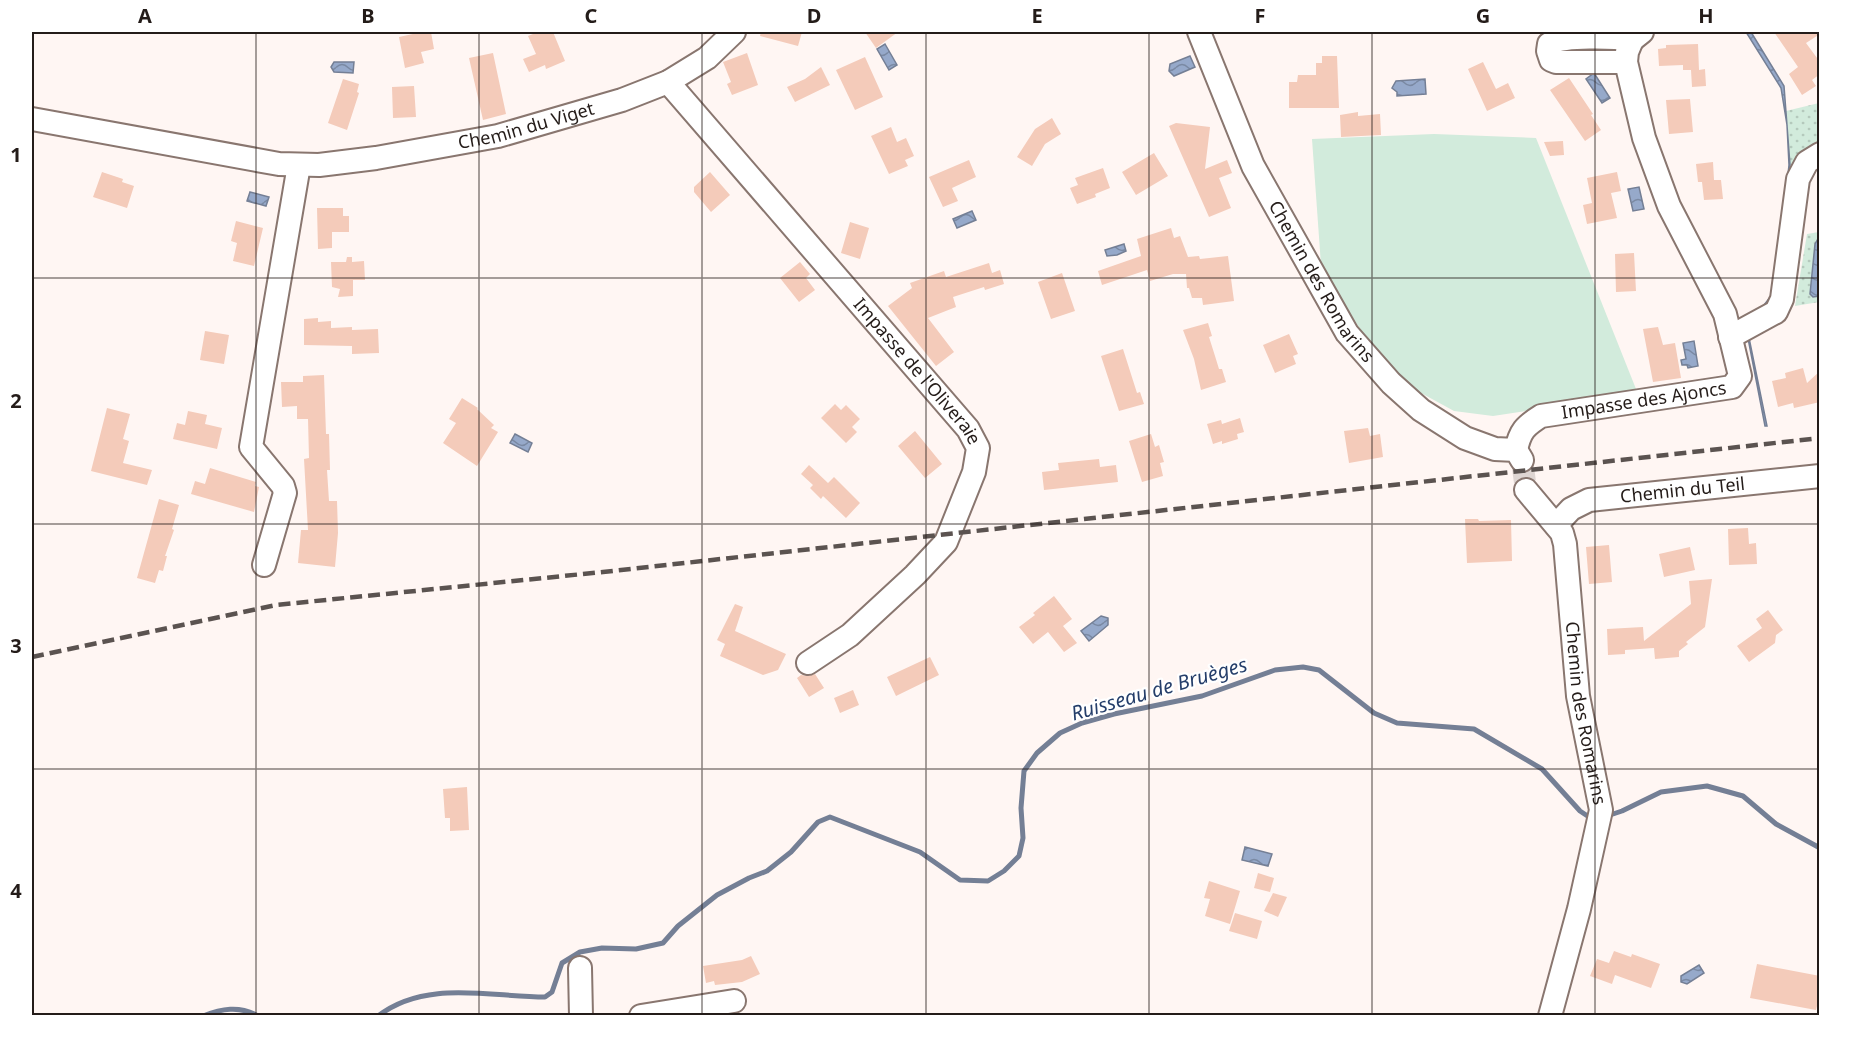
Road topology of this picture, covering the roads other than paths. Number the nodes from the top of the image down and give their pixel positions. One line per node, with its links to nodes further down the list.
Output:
1 (734, 32): 4 (street, Chemin du Viget)
2 (1199, 32): 9 (street, Chemin des Romarins)
3 (1633, 44): 8 (street, Impasse des Ajoncs)
4 (668, 82): 7 (street, Chemin du Viget); 14 (street, Impasse de l'Oliveraie)
5 (32, 119): 7 (street, Chemin du Viget)
6 (1820, 154): 8 (street)
7 (299, 165): 13 (street)
8 (1730, 337): 9 (street, Impasse des Ajoncs)
9 (1519, 455)
10 (1820, 476): 12 (street, Chemin du Teil)
11 (1526, 490): 12 (street, Chemin des Romarins)
12 (1556, 525): 19 (street, Chemin des Romarins)
13 (264, 565)
14 (808, 663)
15 (580, 968): 17 (street)
16 (734, 1000): 18 (street)
17 (581, 1016)
18 (641, 1016)
19 (1550, 1016)

